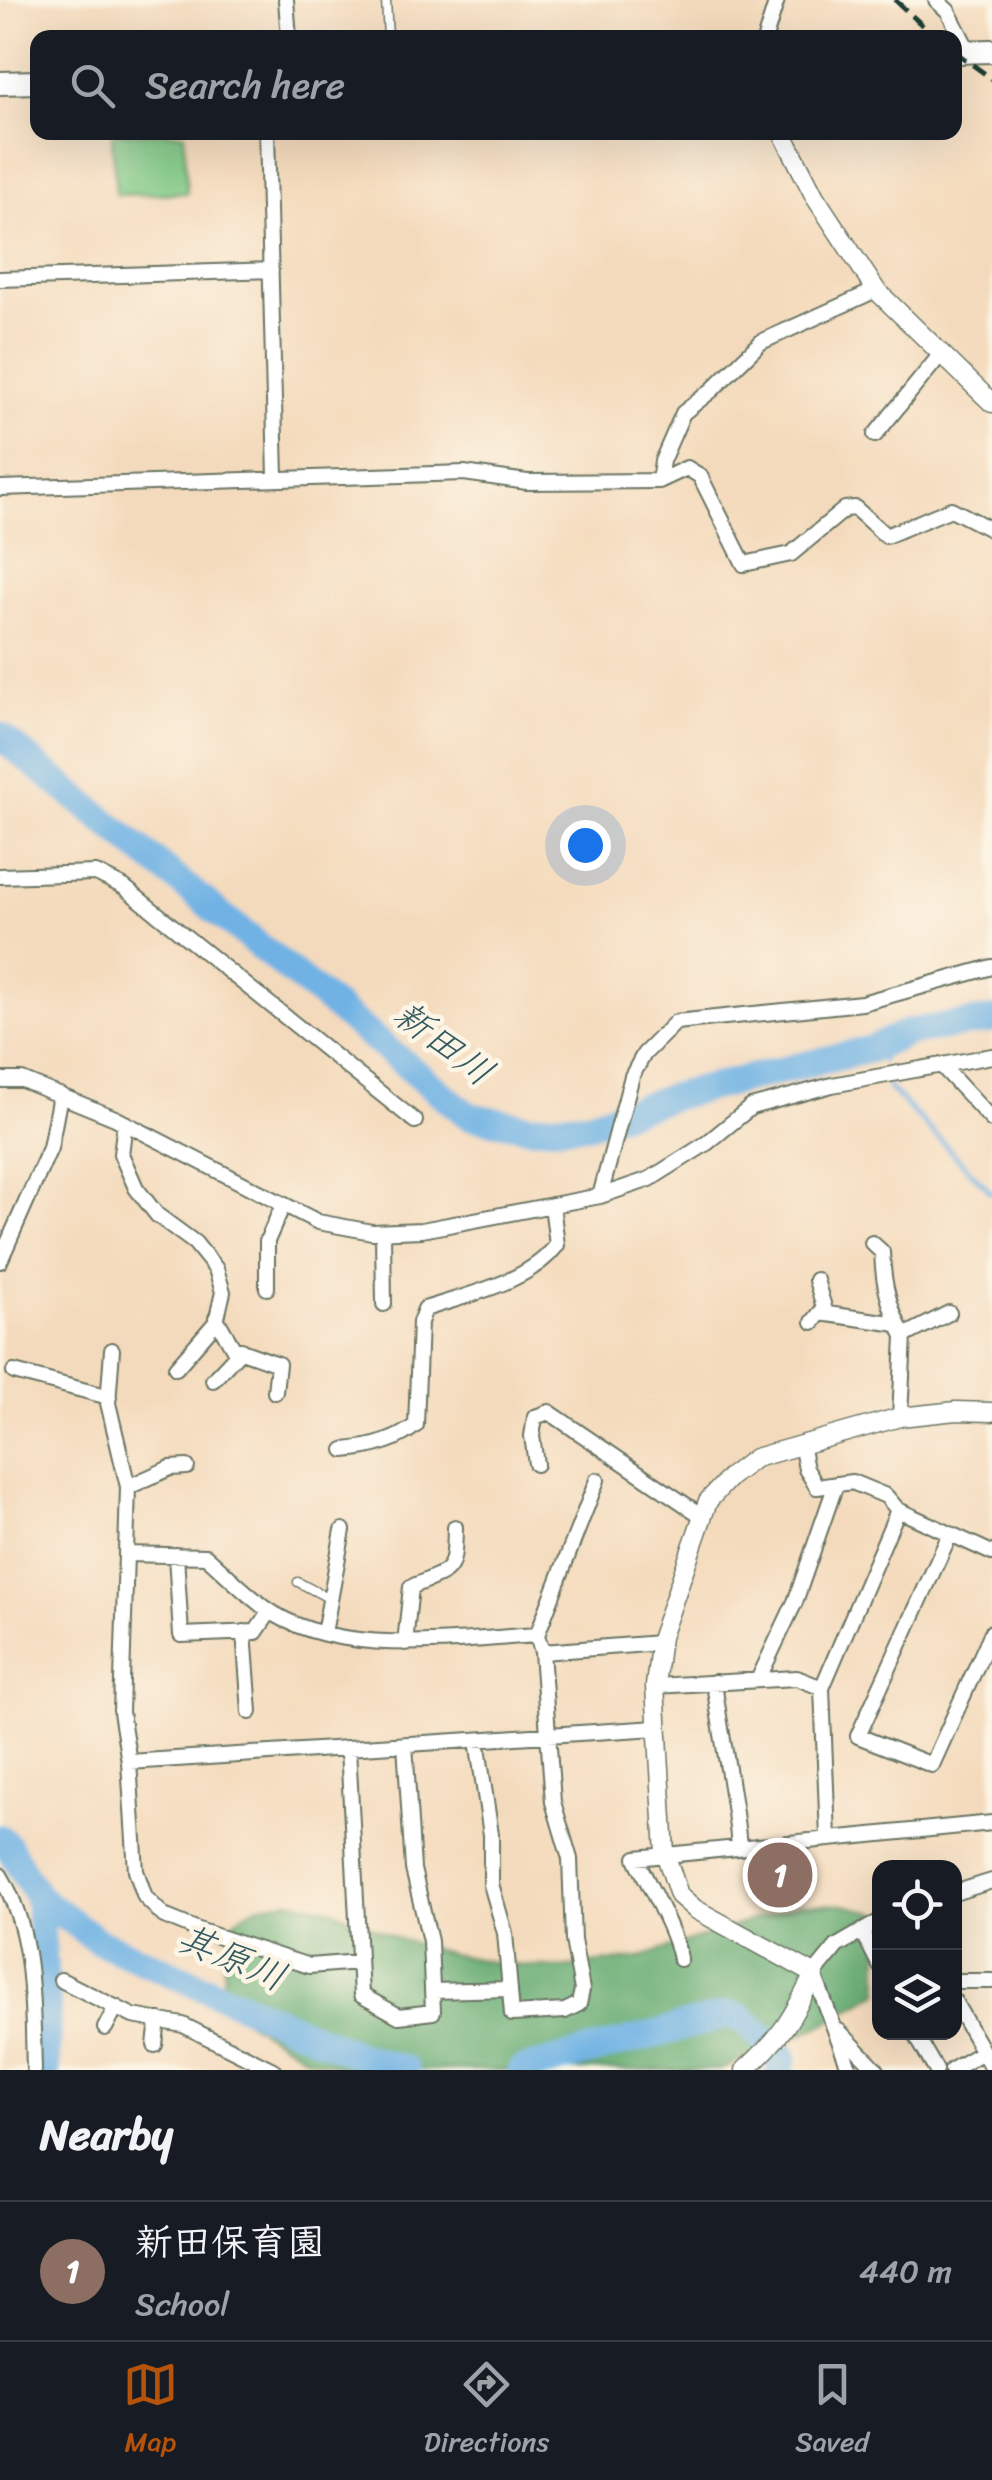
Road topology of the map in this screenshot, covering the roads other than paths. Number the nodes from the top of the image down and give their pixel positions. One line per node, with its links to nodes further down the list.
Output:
1 (286, 0): 5 (street)
2 (386, 0): 6 (lane)
3 (777, 0): 7 (street)
4 (936, 0): 8 (street)
5 (288, 30)
6 (388, 30)
7 (767, 30)
8 (959, 30)
9 (30, 82): 10 (main road)
10 (0, 83)
11 (268, 140): 13 (street)
12 (786, 140): 15 (street)
13 (270, 270): 14 (street); 19 (street)
14 (0, 278)
15 (876, 290): 16 (street); 20 (street)
16 (941, 354): 17 (street); 18 (street)
17 (992, 403)
18 (875, 435)
19 (276, 477): 20 (street); 21 (street)
20 (659, 481): 22 (street)
21 (0, 488)
22 (992, 530)
23 (0, 876): 29 (street)
24 (992, 967): 32 (street)
25 (992, 1056): 26 (street)
26 (941, 1064): 30 (street); 32 (street)
27 (0, 1080): 28 (street)
28 (60, 1095): 31 (street); 37 (street)
29 (414, 1120)
30 (992, 1120)
31 (125, 1123): 33 (street); 42 (street)
32 (600, 1196): 34 (street)
33 (283, 1204): 35 (street); 39 (street)
34 (552, 1205): 35 (street); 54 (street)
35 (383, 1232): 40 (street)
36 (879, 1243): 43 (street)
37 (0, 1262)
38 (816, 1280): 43 (street)
39 (268, 1288)
40 (384, 1304)
41 (949, 1313): 43 (street)
42 (216, 1318): 45 (street); 46 (street)
43 (901, 1330): 52 (street)
44 (112, 1350): 50 (street)
45 (241, 1350): 48 (street); 49 (street)
46 (176, 1368)
47 (14, 1372): 50 (street)
48 (213, 1380)
49 (274, 1392)
50 (109, 1397): 59 (street)
51 (992, 1412): 52 (street)
52 (900, 1417): 53 (street)
53 (801, 1444): 58 (street); 61 (street)
54 (344, 1450)
55 (536, 1464): 61 (street)
56 (187, 1467): 59 (street)
57 (597, 1480): 74 (street)
58 (836, 1484): 60 (street); 78 (street)
59 (128, 1487): 66 (street)
60 (898, 1510): 64 (street); 81 (street)
61 (702, 1516): 76 (street)
62 (456, 1527): 75 (street)
63 (343, 1530): 69 (street)
64 (950, 1534): 65 (street); 72 (street)
65 (992, 1553)
66 (126, 1554): 67 (street); 88 (street)
67 (176, 1555): 70 (street); 71 (street)
68 (298, 1582): 69 (lane)
69 (330, 1599): 73 (street)
70 (270, 1611): 71 (street); 73 (street)
71 (244, 1632): 82 (street)
72 (992, 1632)
73 (324, 1633): 75 (street)
74 (537, 1635): 75 (street); 77 (street)
75 (405, 1643)
76 (660, 1644): 77 (street); 80 (street)
77 (542, 1652): 84 (street)
78 (758, 1680): 79 (street); 81 (street)
79 (714, 1682): 80 (street); 91 (street)
80 (655, 1686): 83 (street)
81 (822, 1688): 90 (street)
82 (250, 1712)
83 (657, 1728): 84 (street); 92 (street)
84 (550, 1735): 85 (street); 105 (street)
85 (477, 1740): 86 (street); 105 (street)
86 (405, 1744): 87 (street); 106 (street)
87 (348, 1748): 88 (street); 100 (street)
88 (129, 1762): 100 (street)
89 (992, 1823): 90 (street)
90 (828, 1838): 91 (street)
91 (739, 1846): 92 (street)
92 (664, 1854): 99 (street); 101 (street)
93 (0, 1875): 116 (street)
94 (992, 1881): 95 (street)
95 (962, 1890)
96 (872, 1925): 97 (street)
97 (862, 1931): 98 (street); 101 (street)
98 (872, 1950)
99 (680, 1959)
100 (359, 1962): 106 (street)
101 (814, 1974): 111 (street); 118 (street)
102 (61, 1980): 107 (street)
103 (962, 1981): 104 (street)
104 (992, 1982)
105 (510, 1989): 106 (street)
106 (432, 1991)
107 (116, 2008): 109 (street); 110 (street)
108 (962, 2016): 114 (street)
109 (158, 2020): 113 (street); 117 (street)
110 (105, 2028)
111 (836, 2028): 119 (street); 120 (street)
112 (919, 2040): 121 (street)
113 (155, 2044)
114 (983, 2052): 115 (street); 122 (street)
115 (992, 2068)
116 (34, 2070)
117 (273, 2070)
118 (744, 2070)
119 (850, 2070)
120 (878, 2070)
121 (936, 2070)
122 (952, 2070)

